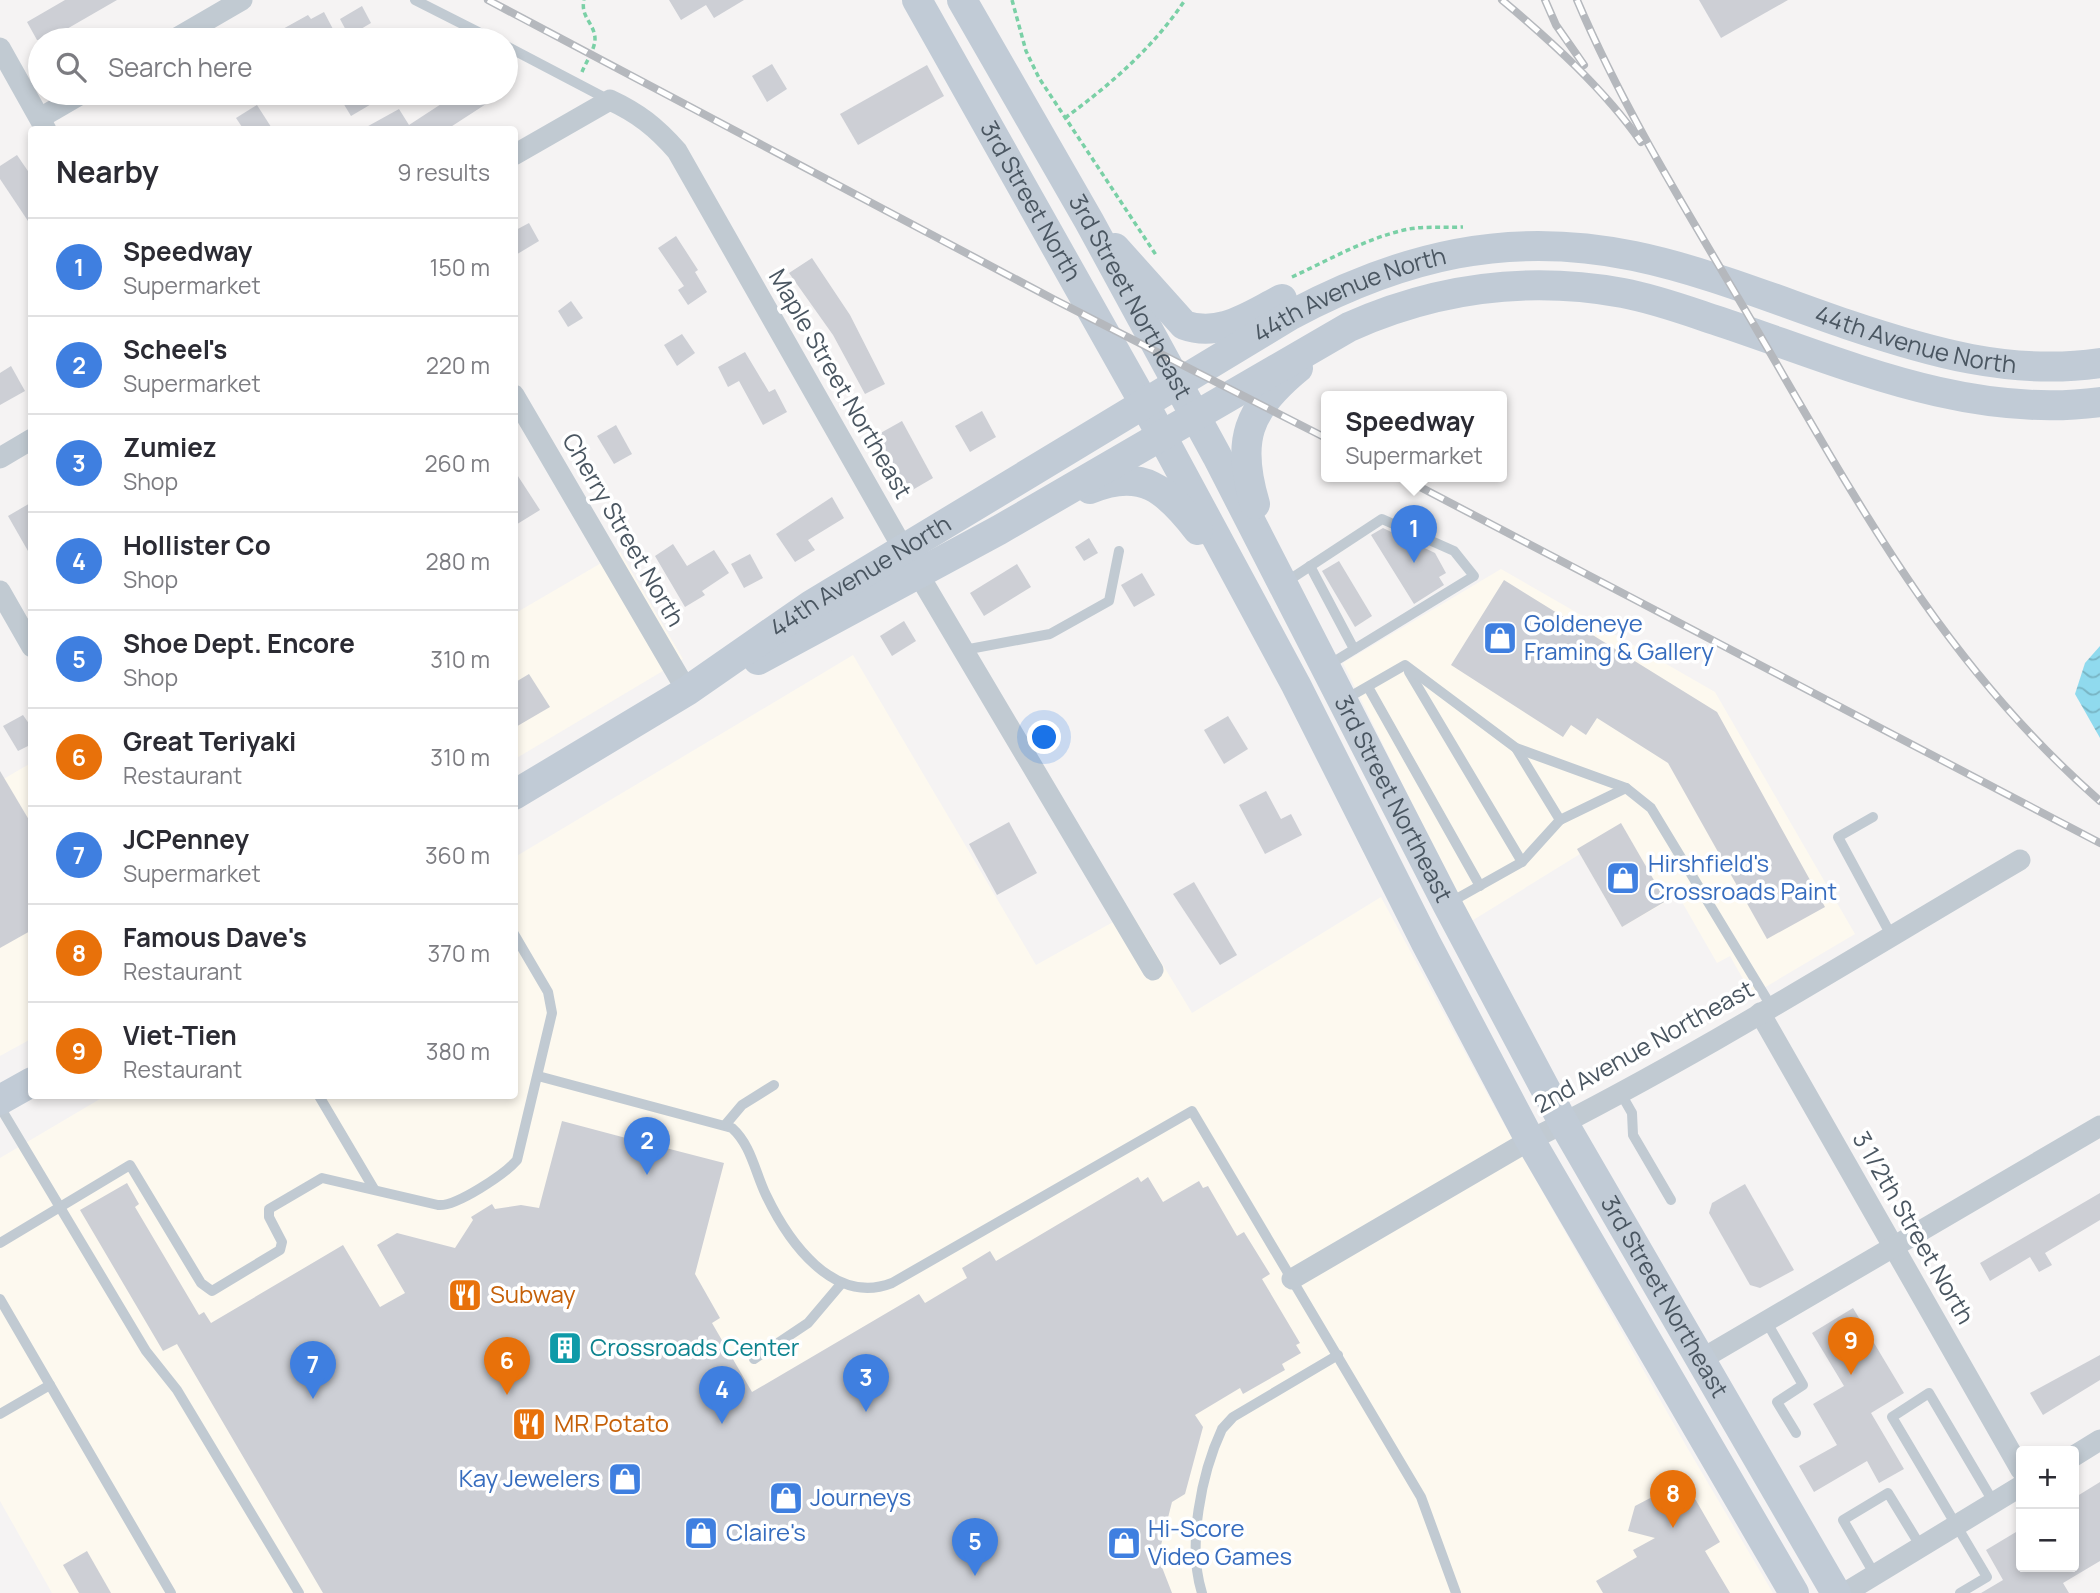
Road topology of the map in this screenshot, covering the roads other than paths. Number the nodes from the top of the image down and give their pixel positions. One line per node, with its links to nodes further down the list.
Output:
1 (242, 0): 5 (street)
2 (415, 0): 6 (lane)
3 (917, 0): 22 (main road, 3rd Street North)
4 (962, 0): 15 (main road, 3rd Street Northeast)
5 (194, 28)
6 (470, 28)
7 (0, 48): 9 (street)
8 (518, 53): 10 (lane)
9 (28, 97)
10 (610, 100): 14 (street); 29 (street, Maple Street Northeast)
11 (32, 105): 13 (street)
12 (68, 105): 13 (street)
13 (43, 124)
14 (518, 153)
15 (1093, 227): 16 (main road); 19 (main road, 3rd Street Northeast)
16 (1443, 256): 18 (main road, 44th Avenue North); 19 (main road, 44th Avenue North)
17 (1378, 314): 21 (main road, 44th Avenue North); 23 (main road, 44th Avenue North); 31 (main road)
18 (2100, 363)
19 (1177, 383): 22 (main road, 44th Avenue North); 23 (main road, 3rd Street Northeast)
20 (518, 402): 39 (street, Cherry Street North)
21 (2100, 402)
22 (1144, 403): 24 (main road, 3rd Street Northeast); 29 (main road, 44th Avenue North)
23 (1194, 414): 24 (main road, 44th Avenue North); 31 (main road, 3rd Street Northeast)
24 (1161, 434): 27 (main road, 44th Avenue North); 37 (main road, 3rd Street Northeast)
25 (28, 441): 26 (street)
26 (0, 458)
27 (970, 546): 29 (main road, 44th Avenue North); 37 (main road)
28 (1119, 551): 35 (lane)
29 (912, 562): 35 (street, Maple Street Northeast); 39 (main road, 44th Avenue North)
30 (1310, 566): 31 (lane); 34 (lane); 34 (lane)
31 (1284, 583): 38 (main road, 3rd Street Northeast)
32 (0, 591): 33 (street)
33 (28, 639)
34 (1354, 649): 38 (lane)
35 (964, 650): 52 (street, Maple Street Northeast)
36 (1405, 665): 40 (lane); 41 (lane); 47 (lane)
37 (1285, 666): 64 (main road, 3rd Street Northeast)
38 (1327, 666): 40 (main road, 3rd Street Northeast)
39 (687, 691): 43 (main road, 44th Avenue North)
40 (1356, 693): 48 (lane); 49 (main road, 3rd Street Northeast)
41 (1516, 748): 42 (lane); 45 (lane)
42 (1626, 788): 45 (lane); 53 (lane)
43 (518, 793)
44 (1873, 817): 50 (lane)
45 (1560, 820): 47 (lane)
46 (2020, 860): 50 (street, 2nd Avenue Northeast)
47 (1522, 862): 48 (lane)
48 (1480, 886): 49 (lane)
49 (1447, 904): 62 (main road, 3rd Street Northeast)
50 (1891, 936): 53 (street, 2nd Avenue Northeast)
51 (518, 941): 54 (lane)
52 (1153, 970)
53 (1765, 1009): 57 (street, 2nd Avenue Northeast); 69 (street, 3 1/2th Street North)
54 (538, 1076): 61 (lane); 65 (lane)
55 (28, 1084): 59 (main road)
56 (774, 1085): 61 (lane)
57 (1620, 1092): 62 (street, 2nd Avenue Northeast); 66 (lane)
58 (320, 1099): 65 (lane)
59 (0, 1100)
60 (0, 1107): 67 (lane)
61 (726, 1124): 71 (lane)
62 (1564, 1124): 64 (street, 2nd Avenue Northeast); 76 (main road, 3rd Street Northeast)
63 (2100, 1126): 69 (street)
64 (1530, 1140): 70 (street, 2nd Avenue Northeast); 92 (main road, 3rd Street Northeast)
65 (374, 1189): 67 (lane)
66 (1671, 1200)
67 (58, 1207): 68 (lane); 89 (lane)
68 (0, 1243)
69 (1892, 1245): 73 (street); 82 (street, 3 1/2th Street North)
70 (1293, 1279): 71 (lane); 74 (lane)
71 (841, 1284): 75 (lane)
72 (0, 1299): 77 (lane)
73 (1766, 1321): 76 (street); 79 (lane)
74 (1338, 1355): 90 (lane); 91 (lane)
75 (754, 1359)
76 (1700, 1360): 93 (main road, 3rd Street Northeast)
77 (50, 1385): 78 (lane); 88 (lane)
78 (0, 1414)
79 (1796, 1433)
80 (2100, 1440): 81 (street)
81 (2079, 1452)
82 (2016, 1461)
83 (2016, 1489): 84 (street)
84 (1994, 1503): 85 (street); 85 (lane)
85 (1958, 1525): 86 (street); 95 (lane)
86 (1921, 1547): 87 (street); 87 (lane)
87 (1875, 1574): 94 (street)
88 (171, 1593)
89 (299, 1593)
90 (1202, 1593)
91 (1456, 1593)
92 (1794, 1593)
93 (1836, 1593)
94 (1845, 1593)
95 (1960, 1593)

